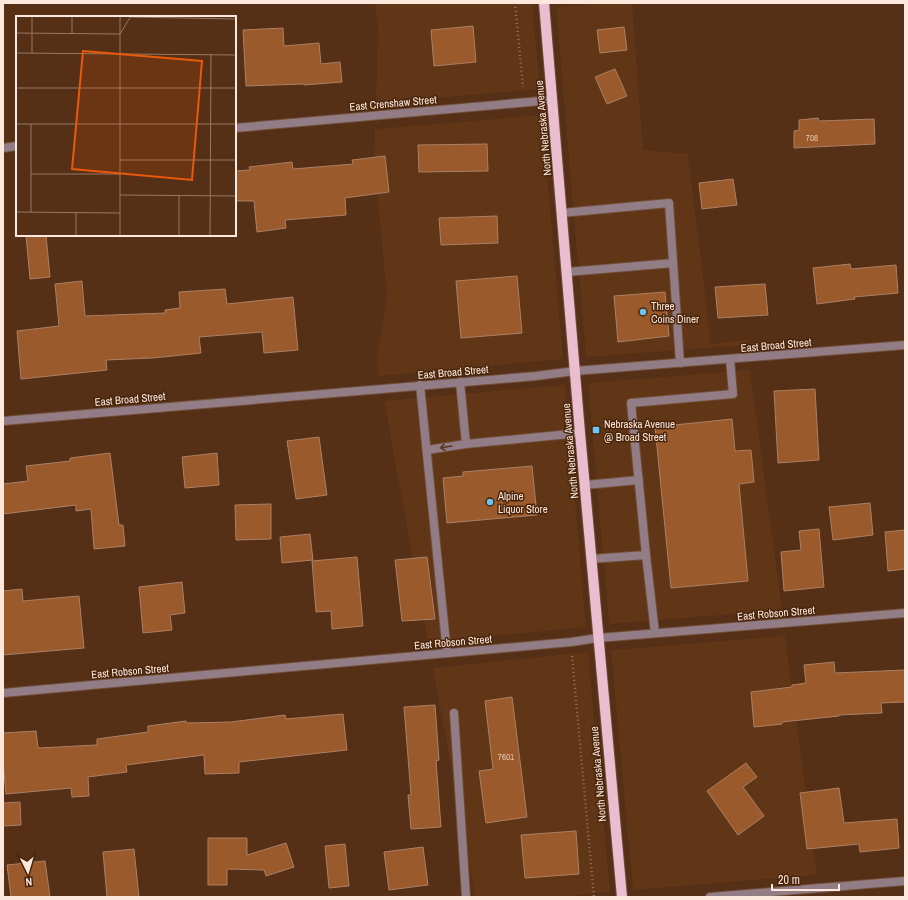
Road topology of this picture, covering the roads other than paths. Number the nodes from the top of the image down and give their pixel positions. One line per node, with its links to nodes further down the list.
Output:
1 (544, 3): 2 (main road, North Nebraska Avenue)
2 (552, 100): 3 (street, East Crenshaw Street); 6 (main road, North Nebraska Avenue)
3 (236, 128)
4 (16, 146): 5 (street)
5 (3, 148)
6 (562, 213): 7 (street); 8 (main road, North Nebraska Avenue)
7 (673, 263): 8 (street); 11 (street)
8 (567, 272): 12 (main road, North Nebraska Avenue)
9 (905, 345): 10 (street, East Broad Street)
10 (730, 359): 11 (street, East Broad Street); 19 (street)
11 (680, 363): 12 (street, East Broad Street)
12 (575, 371): 13 (street, East Broad Street); 16 (main road, North Nebraska Avenue)
13 (460, 382): 14 (street, East Broad Street); 17 (street)
14 (420, 385): 15 (street, East Broad Street); 18 (street)
15 (3, 421)
16 (580, 433): 17 (street); 20 (main road, North Nebraska Avenue)
17 (466, 444): 18 (street, one-way to 18)
18 (427, 450): 26 (street)
19 (639, 480): 20 (street); 21 (street)
20 (585, 485): 22 (main road, North Nebraska Avenue)
21 (646, 555): 22 (street); 24 (street)
22 (591, 559): 25 (main road, North Nebraska Avenue)
23 (905, 613): 24 (street, East Robson Street)
24 (655, 633): 25 (street, East Robson Street)
25 (598, 638): 26 (street, East Robson Street); 31 (main road, North Nebraska Avenue)
26 (447, 653): 27 (street, East Robson Street)
27 (3, 693)
28 (454, 713): 30 (street)
29 (905, 881): 32 (street)
30 (466, 897)
31 (622, 897)
32 (710, 897)

